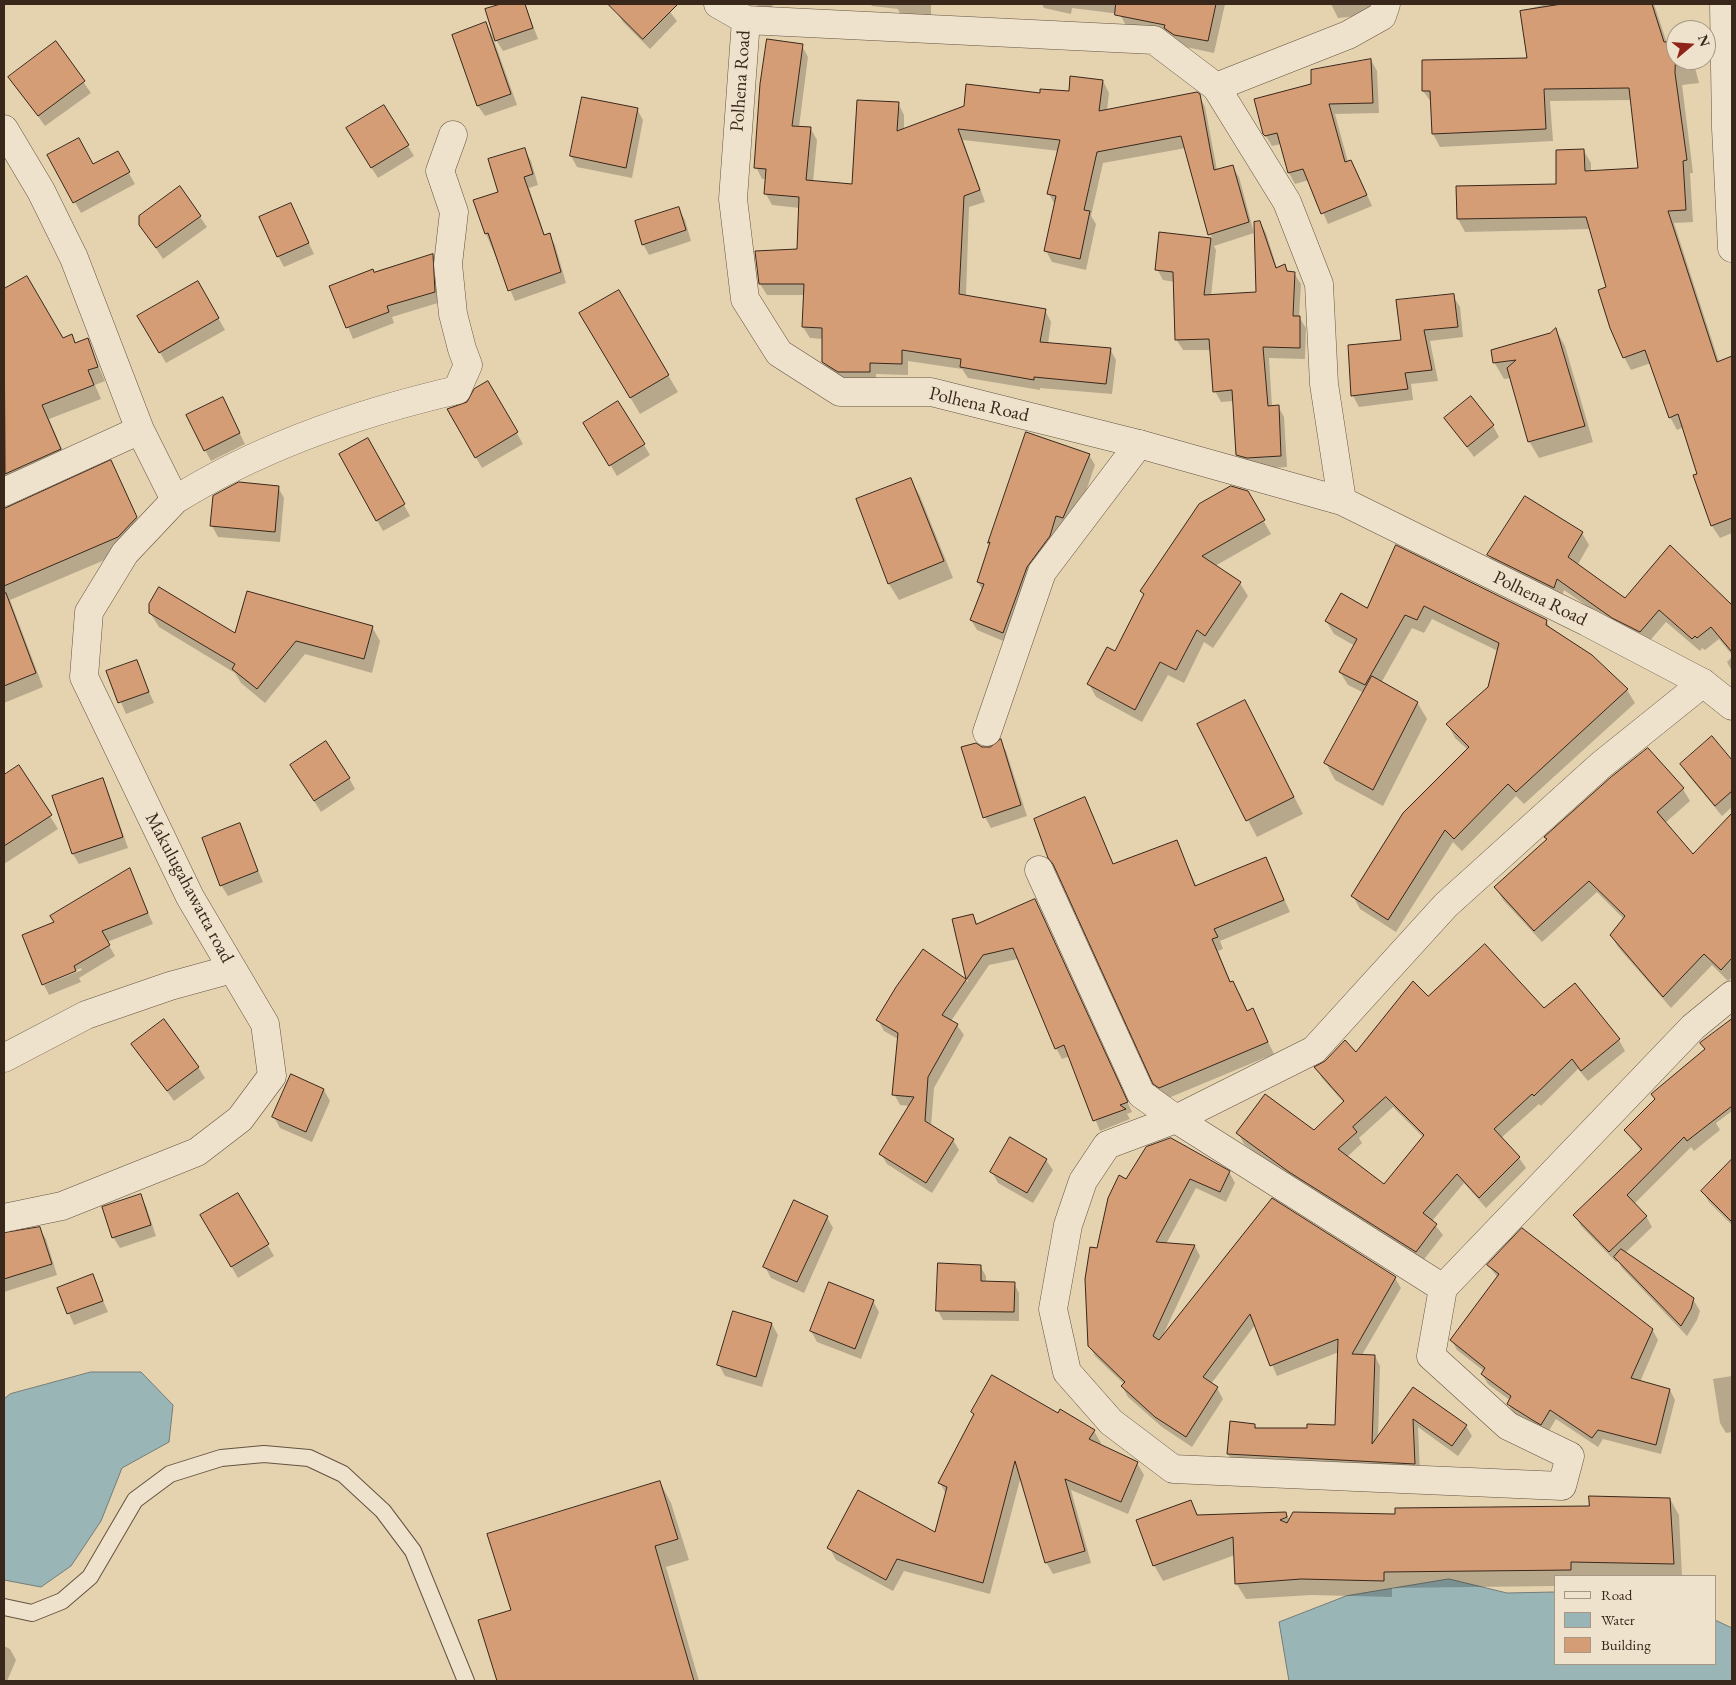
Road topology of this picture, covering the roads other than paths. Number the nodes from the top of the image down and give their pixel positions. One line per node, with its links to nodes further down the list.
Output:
1 (718, 4): 4 (street, Polhena Road)
2 (1386, 4): 5 (street)
3 (1724, 4): 8 (street)
4 (746, 20): 5 (street, Polhena Road); 10 (street, Polhena Road)
5 (1216, 87): 13 (street, Polhena Road)
6 (4, 129): 9 (street)
7 (453, 135): 12 (street, Makulugahawatta road)
8 (1732, 248)
9 (140, 430): 11 (street); 12 (street)
10 (1139, 444): 13 (street, Polhena Road); 16 (street)
11 (4, 492)
12 (175, 500): 18 (street, Makulugahawatta road)
13 (1342, 501): 14 (street, Polhena Road)
14 (1703, 683): 15 (street, Polhena Road); 21 (street)
15 (1732, 706)
16 (987, 732)
17 (1039, 870): 21 (street)
18 (232, 969): 20 (street); 22 (street, Makulugahawatta road)
19 (1732, 995): 23 (street)
20 (4, 1058)
21 (1176, 1119): 23 (street); 23 (street)
22 (4, 1218)
23 (1443, 1288)
24 (4, 1607): 25 (lane)
25 (466, 1681)

